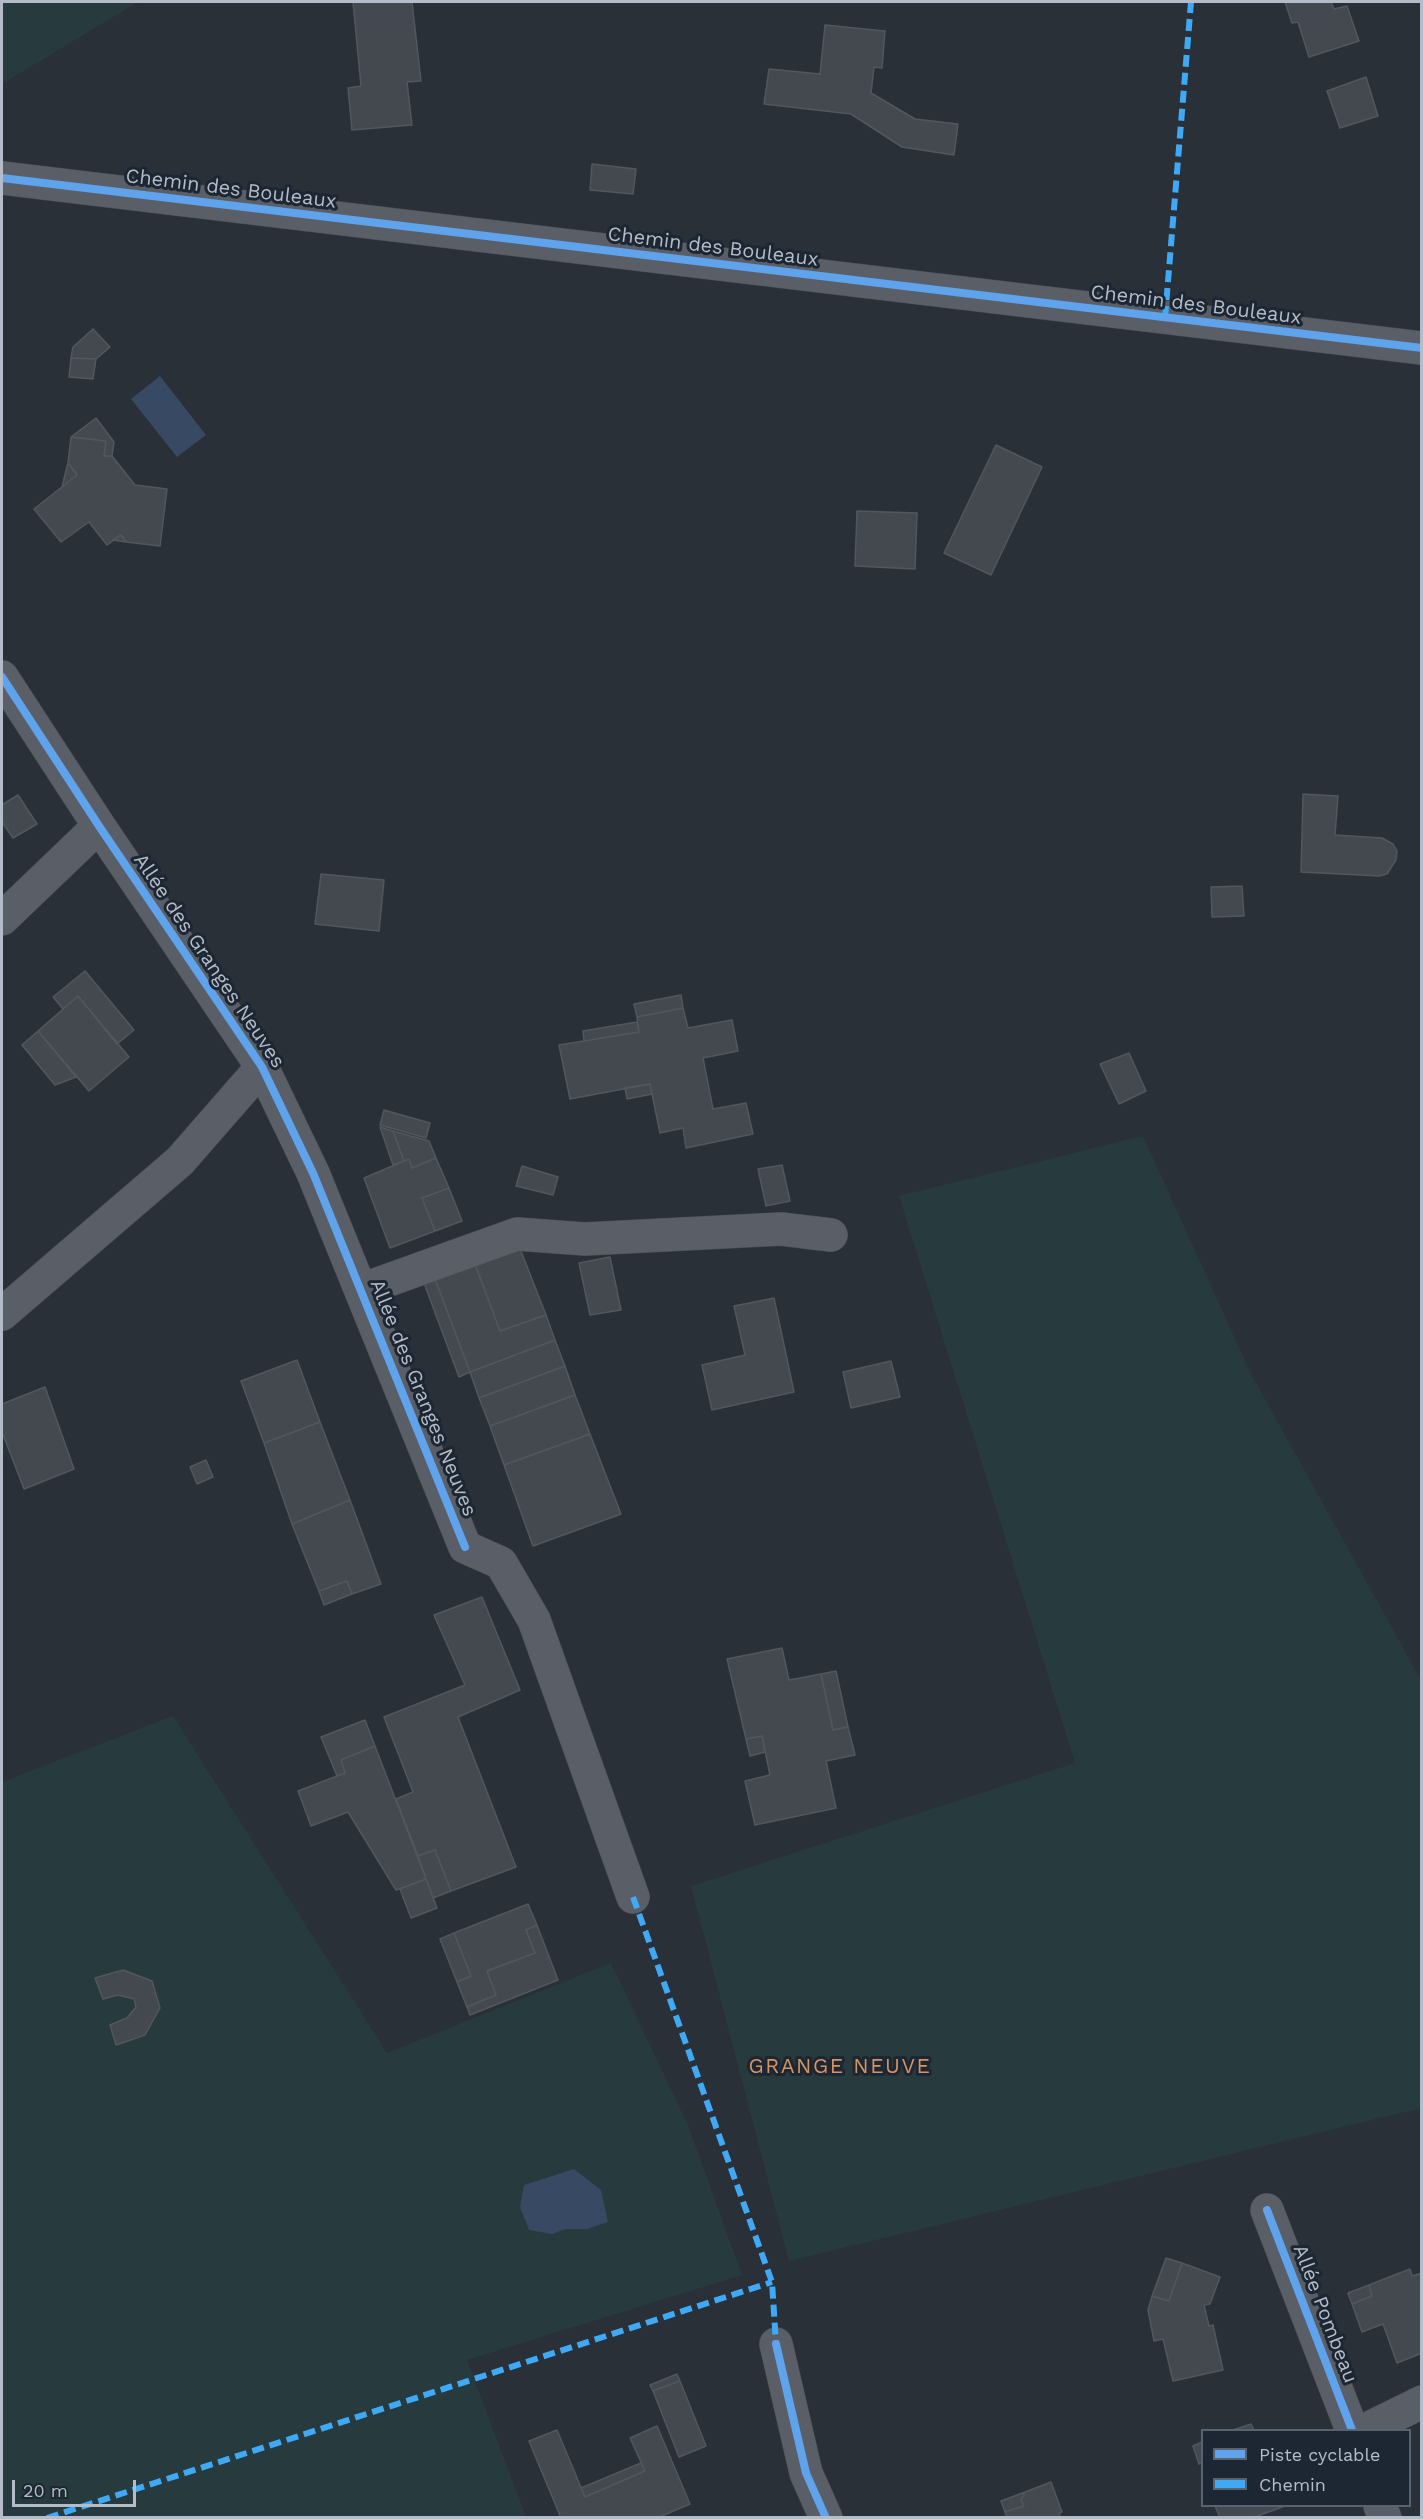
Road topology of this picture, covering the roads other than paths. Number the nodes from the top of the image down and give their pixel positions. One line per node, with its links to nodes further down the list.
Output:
1 (2, 178): 2 (street, Chemin des Bouleaux)
2 (1422, 348)
3 (2, 677): 4 (street, Allée des Granges Neuves)
4 (99, 826): 5 (street); 6 (street, Allée des Granges Neuves)
5 (2, 920)
6 (262, 1067): 8 (street, Allée des Granges Neuves); 9 (street)
7 (831, 1234): 8 (street)
8 (361, 1290): 10 (street, Allée des Granges Neuves)
9 (2, 1314)
10 (633, 1897)
11 (1267, 2210): 14 (street, Allée Pombeau)
12 (776, 2344): 16 (street)
13 (1422, 2402): 15 (street)
14 (1352, 2429)
15 (1367, 2429)
16 (826, 2517)

